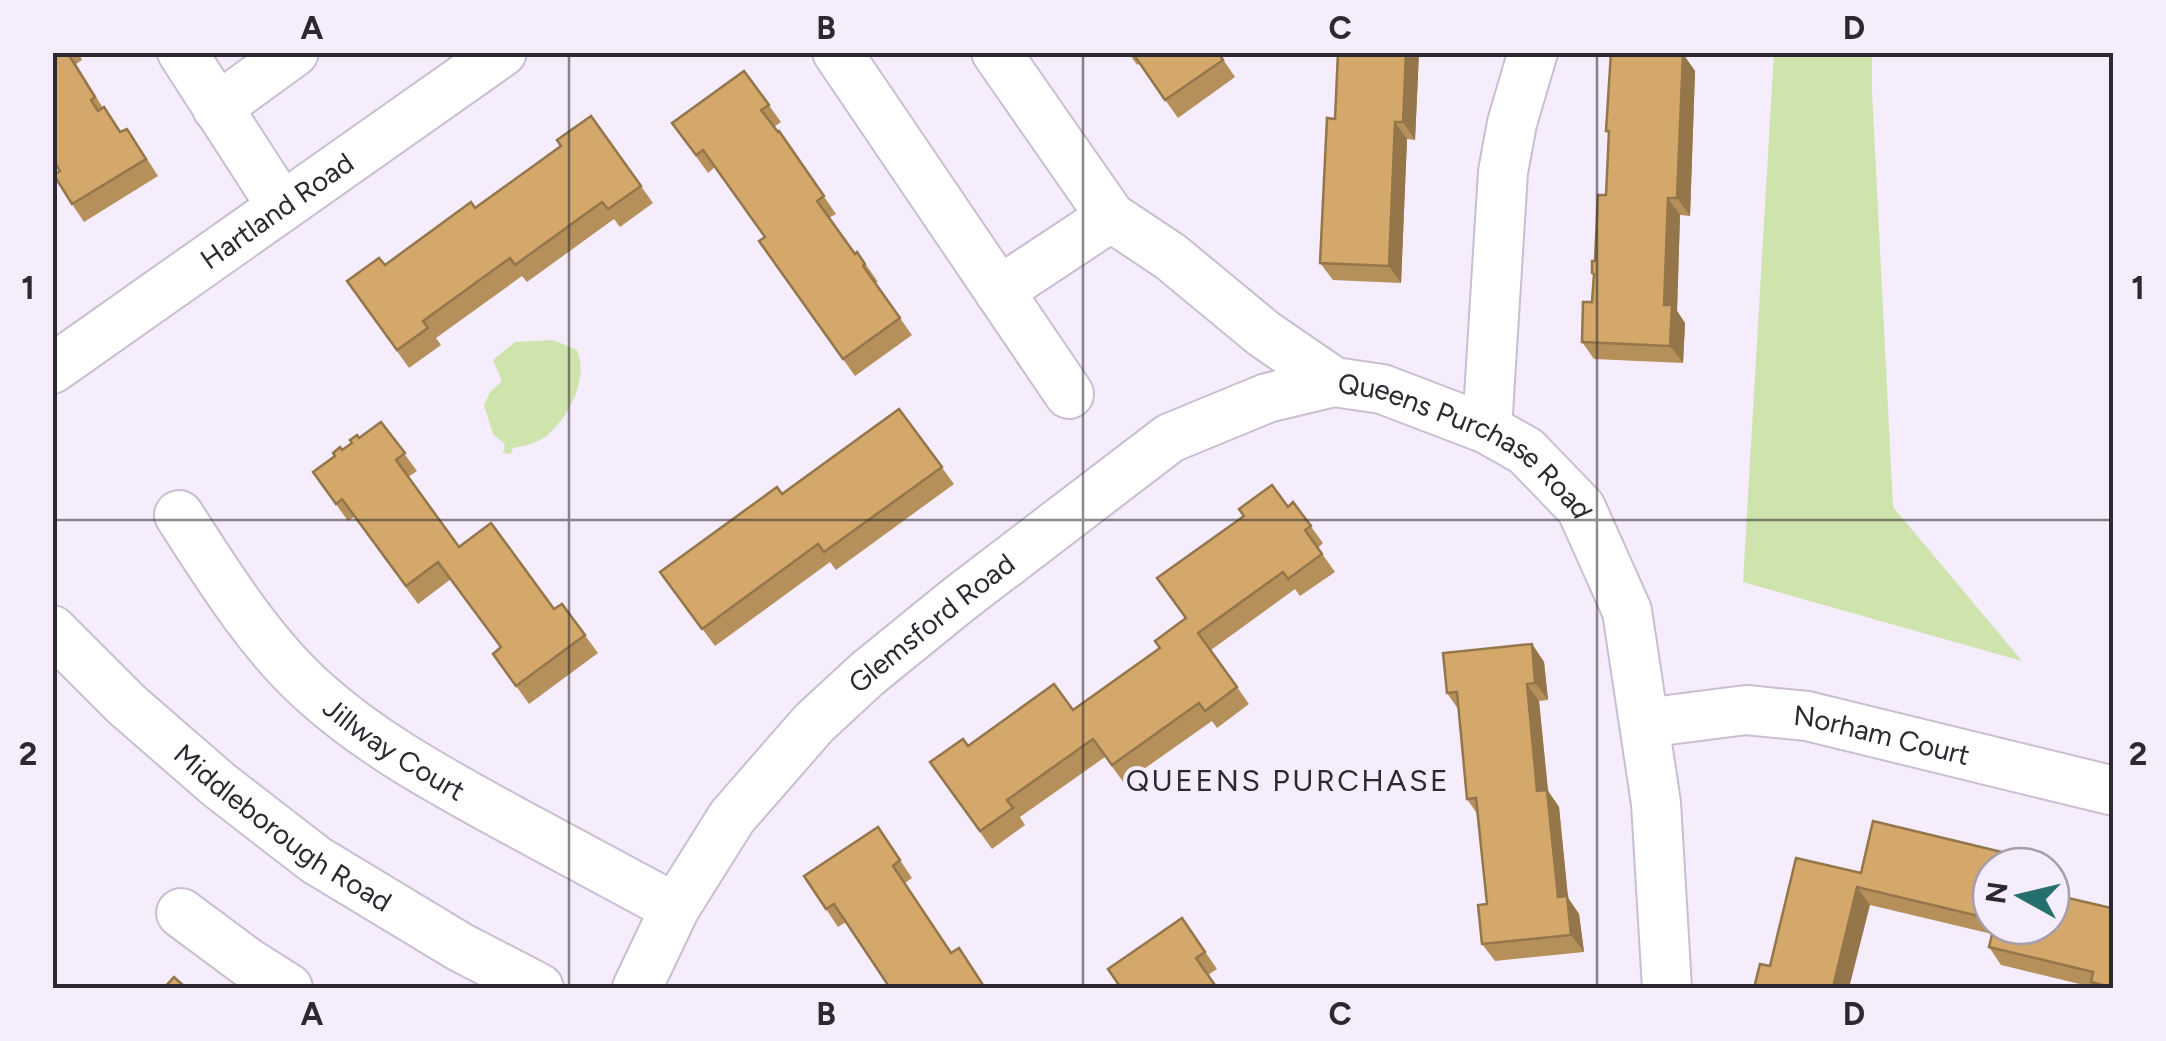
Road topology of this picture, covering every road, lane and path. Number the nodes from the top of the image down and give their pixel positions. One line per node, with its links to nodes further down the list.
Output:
1 (182, 52): 7 (street)
2 (294, 52): 7 (street)
3 (502, 52): 8 (street, Hartland Road)
4 (837, 52): 10 (street)
5 (996, 52): 9 (street, Queens Purchase Road)
6 (1533, 52): 14 (street)
7 (217, 108): 8 (street)
8 (282, 206): 11 (street, Hartland Road)
9 (1111, 218): 10 (street); 12 (street, Queens Purchase Road)
10 (999, 291): 13 (street)
11 (52, 369)
12 (1334, 382): 14 (street, Queens Purchase Road); 19 (street, Glemsford Road)
13 (1069, 394)
14 (1487, 429): 17 (street, Queens Purchase Road)
15 (179, 514): 19 (street, Jillway Court)
16 (52, 630): 22 (street, Middleborough Road)
17 (1645, 724): 18 (street, Norham Court); 24 (street, Queens Purchase Road)
18 (2114, 790)
19 (676, 908): 23 (street, Glemsford Road)
20 (181, 913): 21 (street)
21 (288, 988)
22 (540, 988)
23 (637, 988)
24 (1667, 988)

